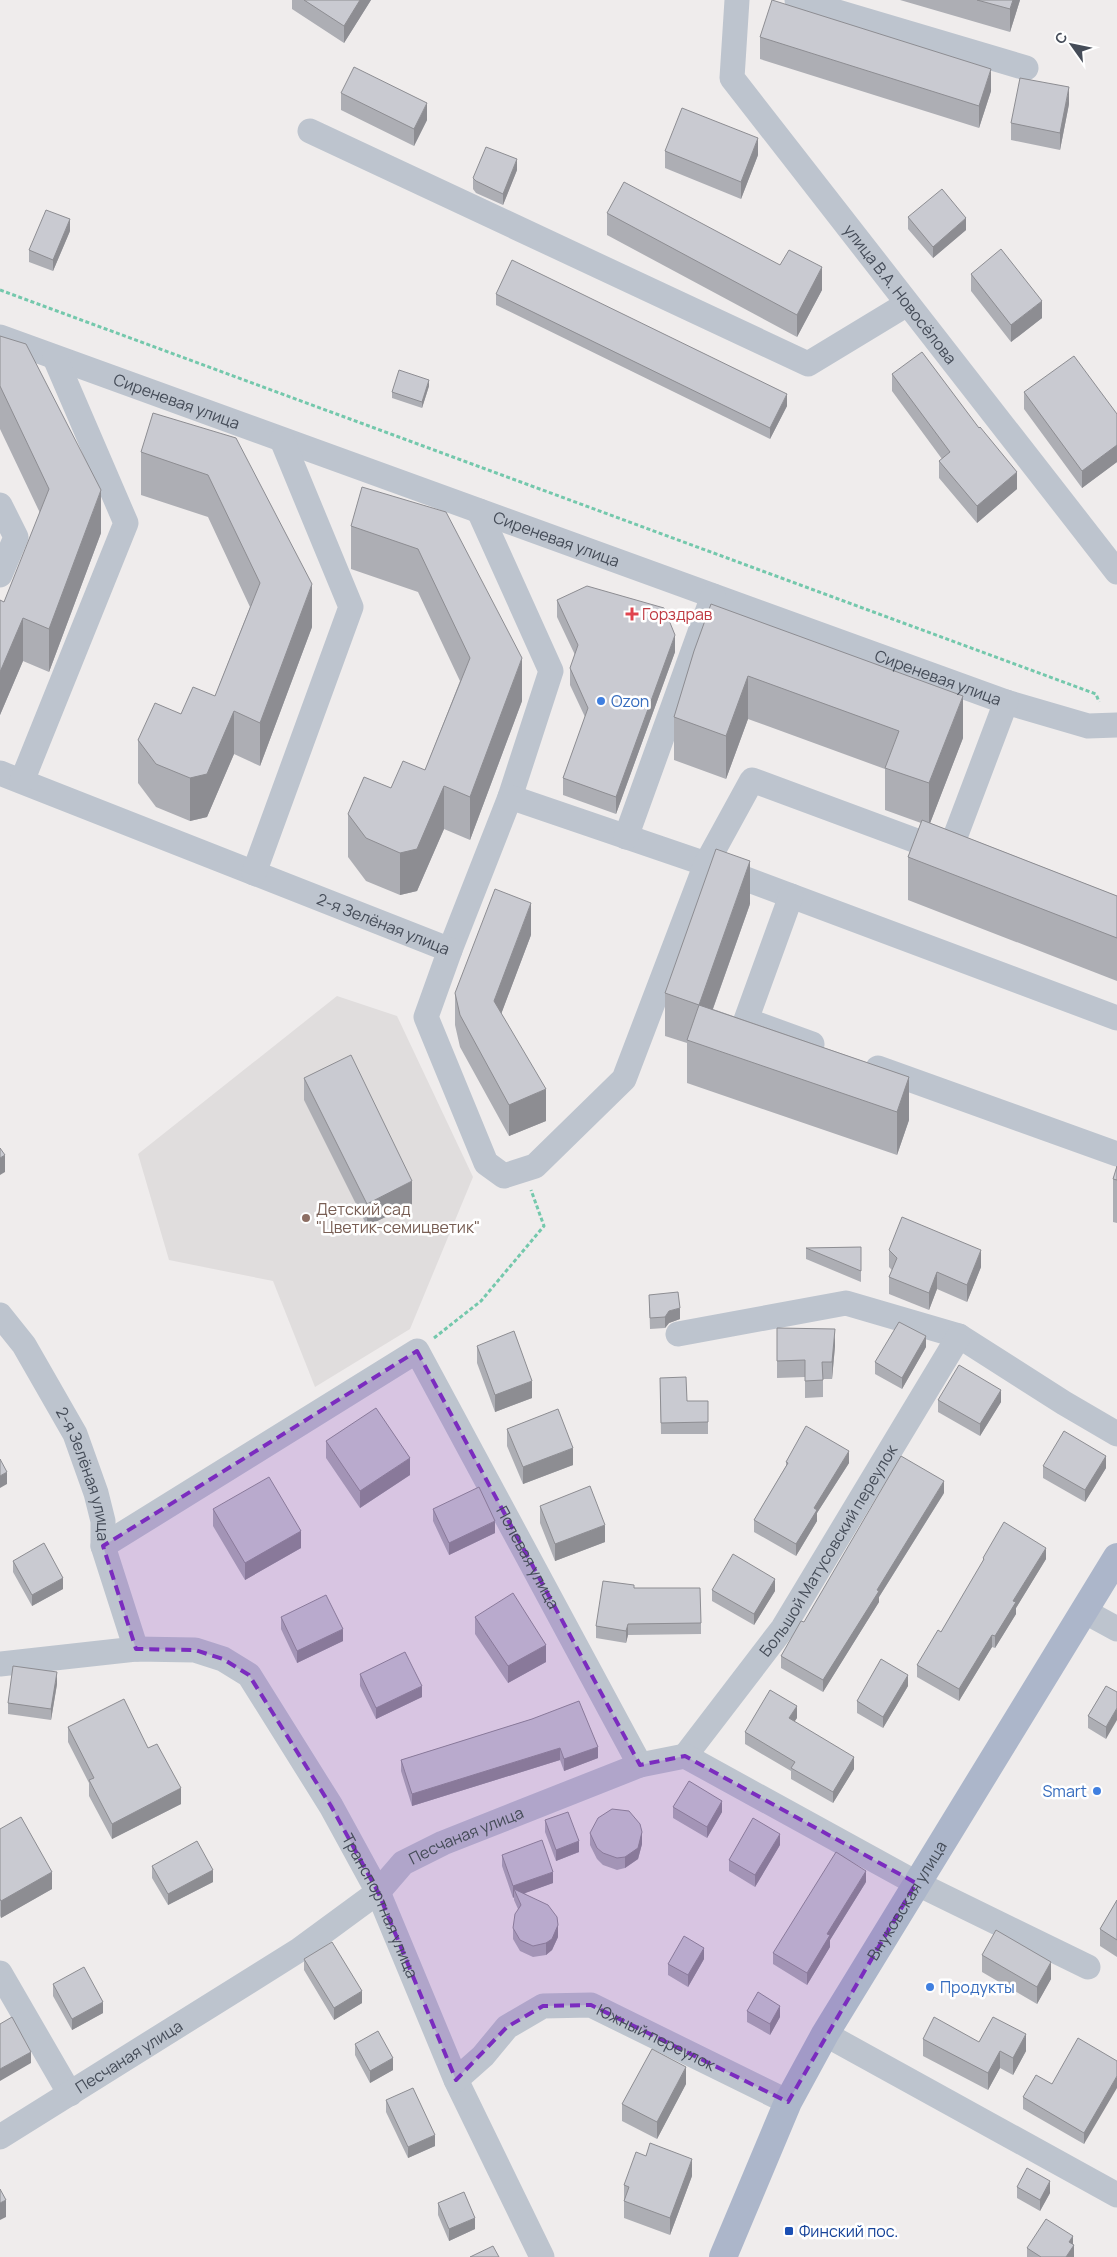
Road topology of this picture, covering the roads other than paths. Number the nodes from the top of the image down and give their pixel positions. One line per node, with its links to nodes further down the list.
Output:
1 (737, 0): 5 (street, улица В.А. Новосёлова)
2 (797, 0): 3 (street)
3 (1026, 68)
4 (310, 131): 5 (street)
5 (908, 304): 11 (street, улица В.А. Новосёлова)
6 (0, 337): 7 (street, Сиреневая улица)
7 (55, 358): 8 (street, Сиреневая улица); 16 (street)
8 (282, 440): 10 (street, Сиреневая улица); 20 (street)
9 (0, 505): 12 (street)
10 (480, 511): 13 (street, Сиреневая улица); 17 (street, 2-я Зелёная улица)
11 (1117, 572)
12 (0, 575)
13 (714, 596): 14 (street, Сиреневая улица); 18 (street)
14 (1006, 702): 15 (street, Сиреневая улица); 19 (street)
15 (1112, 726)
16 (11, 777): 20 (street, 2-я Зелёная улица)
17 (510, 797): 18 (street); 22 (street, 2-я Зелёная улица)
18 (626, 837): 19 (street)
19 (706, 864): 21 (street); 22 (street)
20 (254, 873): 22 (street, 2-я Зелёная улица)
21 (791, 896): 23 (street); 24 (street)
22 (450, 950)
23 (1117, 1018)
24 (830, 1051)
25 (858, 1061): 26 (street)
26 (1117, 1154)
27 (0, 1315): 31 (street, 2-я Зелёная улица)
28 (678, 1334): 29 (street)
29 (959, 1336): 30 (street); 37 (street, Большой Матусовский переулок)
30 (1117, 1434)
31 (103, 1546): 35 (street, 2-я Зелёная улица); 38 (street, Полевая улица)
32 (1117, 1558): 33 (main road, Внуковская улица)
33 (1084, 1611): 34 (street); 39 (main road, Внуковская улица)
34 (1117, 1629)
35 (136, 1649): 36 (street, Транспортная улица); 40 (street, Транспортная улица)
36 (0, 1664)
37 (685, 1756): 38 (street, Песчаная улица); 39 (street)
38 (640, 1765): 40 (street, Песчаная улица)
39 (916, 1883): 41 (street); 43 (main road, Внуковская улица)
40 (378, 1892): 44 (street, Транспортная улица); 45 (street, Песчаная улица)
41 (1088, 1967)
42 (0, 1972): 45 (street)
43 (824, 2034): 46 (main road, Внуковская улица); 48 (street)
44 (456, 2080): 46 (street, Южный переулок); 49 (street, Транспортная улица)
45 (70, 2094): 47 (street, Песчаная улица)
46 (788, 2102): 50 (main road, Внуковская улица)
47 (0, 2137)
48 (1117, 2195)
49 (542, 2257)
50 (723, 2257)

